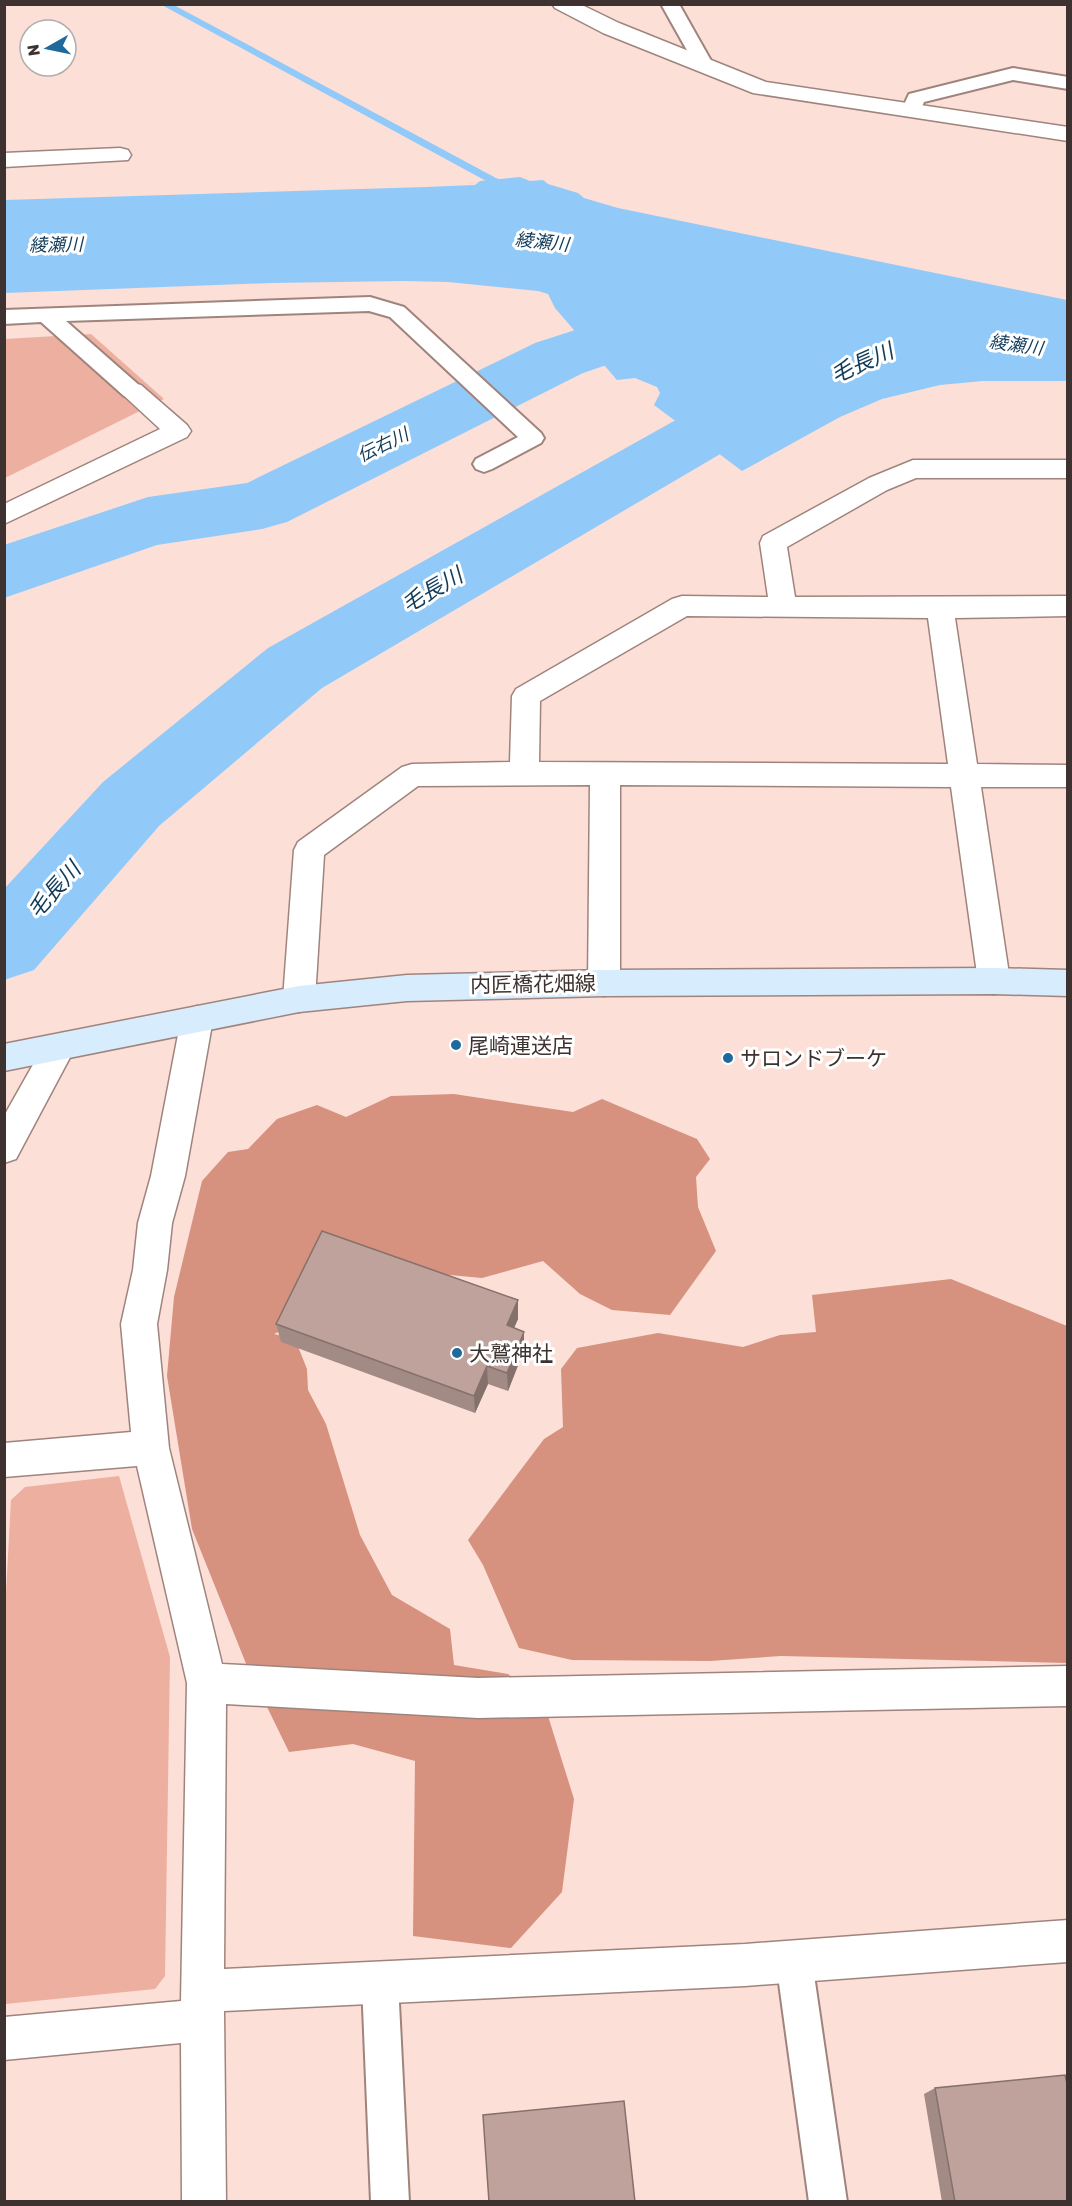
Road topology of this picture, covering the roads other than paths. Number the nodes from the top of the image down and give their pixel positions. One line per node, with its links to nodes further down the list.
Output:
1 (562, 4): 3 (street)
2 (670, 4): 3 (lane)
3 (705, 66): 5 (street)
4 (1068, 83): 5 (lane)
5 (912, 109): 6 (street)
6 (1068, 134)
7 (120, 155): 8 (street)
8 (4, 160)
9 (46, 315): 10 (lane); 11 (lane); 12 (lane)
10 (4, 317)
11 (132, 392): 14 (street)
12 (484, 464)
13 (1068, 469): 15 (street)
14 (4, 515)
15 (783, 606): 17 (street); 18 (street)
16 (1068, 606): 17 (street)
17 (940, 608): 20 (street)
18 (524, 773): 19 (street); 25 (street)
19 (605, 774): 20 (street); 23 (street)
20 (964, 776): 21 (street); 22 (street)
21 (1068, 776)
22 (994, 981): 23 (main road, 内匠橋花畑線); 24 (main road, 内匠橋花畑線)
23 (604, 983): 25 (main road, 内匠橋花畑線)
24 (1068, 983)
25 (299, 999): 26 (main road, 内匠橋花畑線)
26 (197, 1019): 27 (main road, 内匠橋花畑線); 30 (street)
27 (59, 1048): 28 (main road, 内匠橋花畑線); 29 (street)
28 (15, 1056)
29 (4, 1149)
30 (151, 1448): 31 (street); 32 (street)
31 (4, 1460)
32 (207, 1683): 33 (street); 37 (street)
33 (1068, 1686)
34 (1068, 1941): 35 (street)
35 (794, 1961): 36 (street); 41 (lane)
36 (380, 1983): 37 (street); 40 (lane)
37 (203, 2006): 38 (street); 39 (street)
38 (4, 2039)
39 (204, 2202)
40 (390, 2202)
41 (828, 2202)

